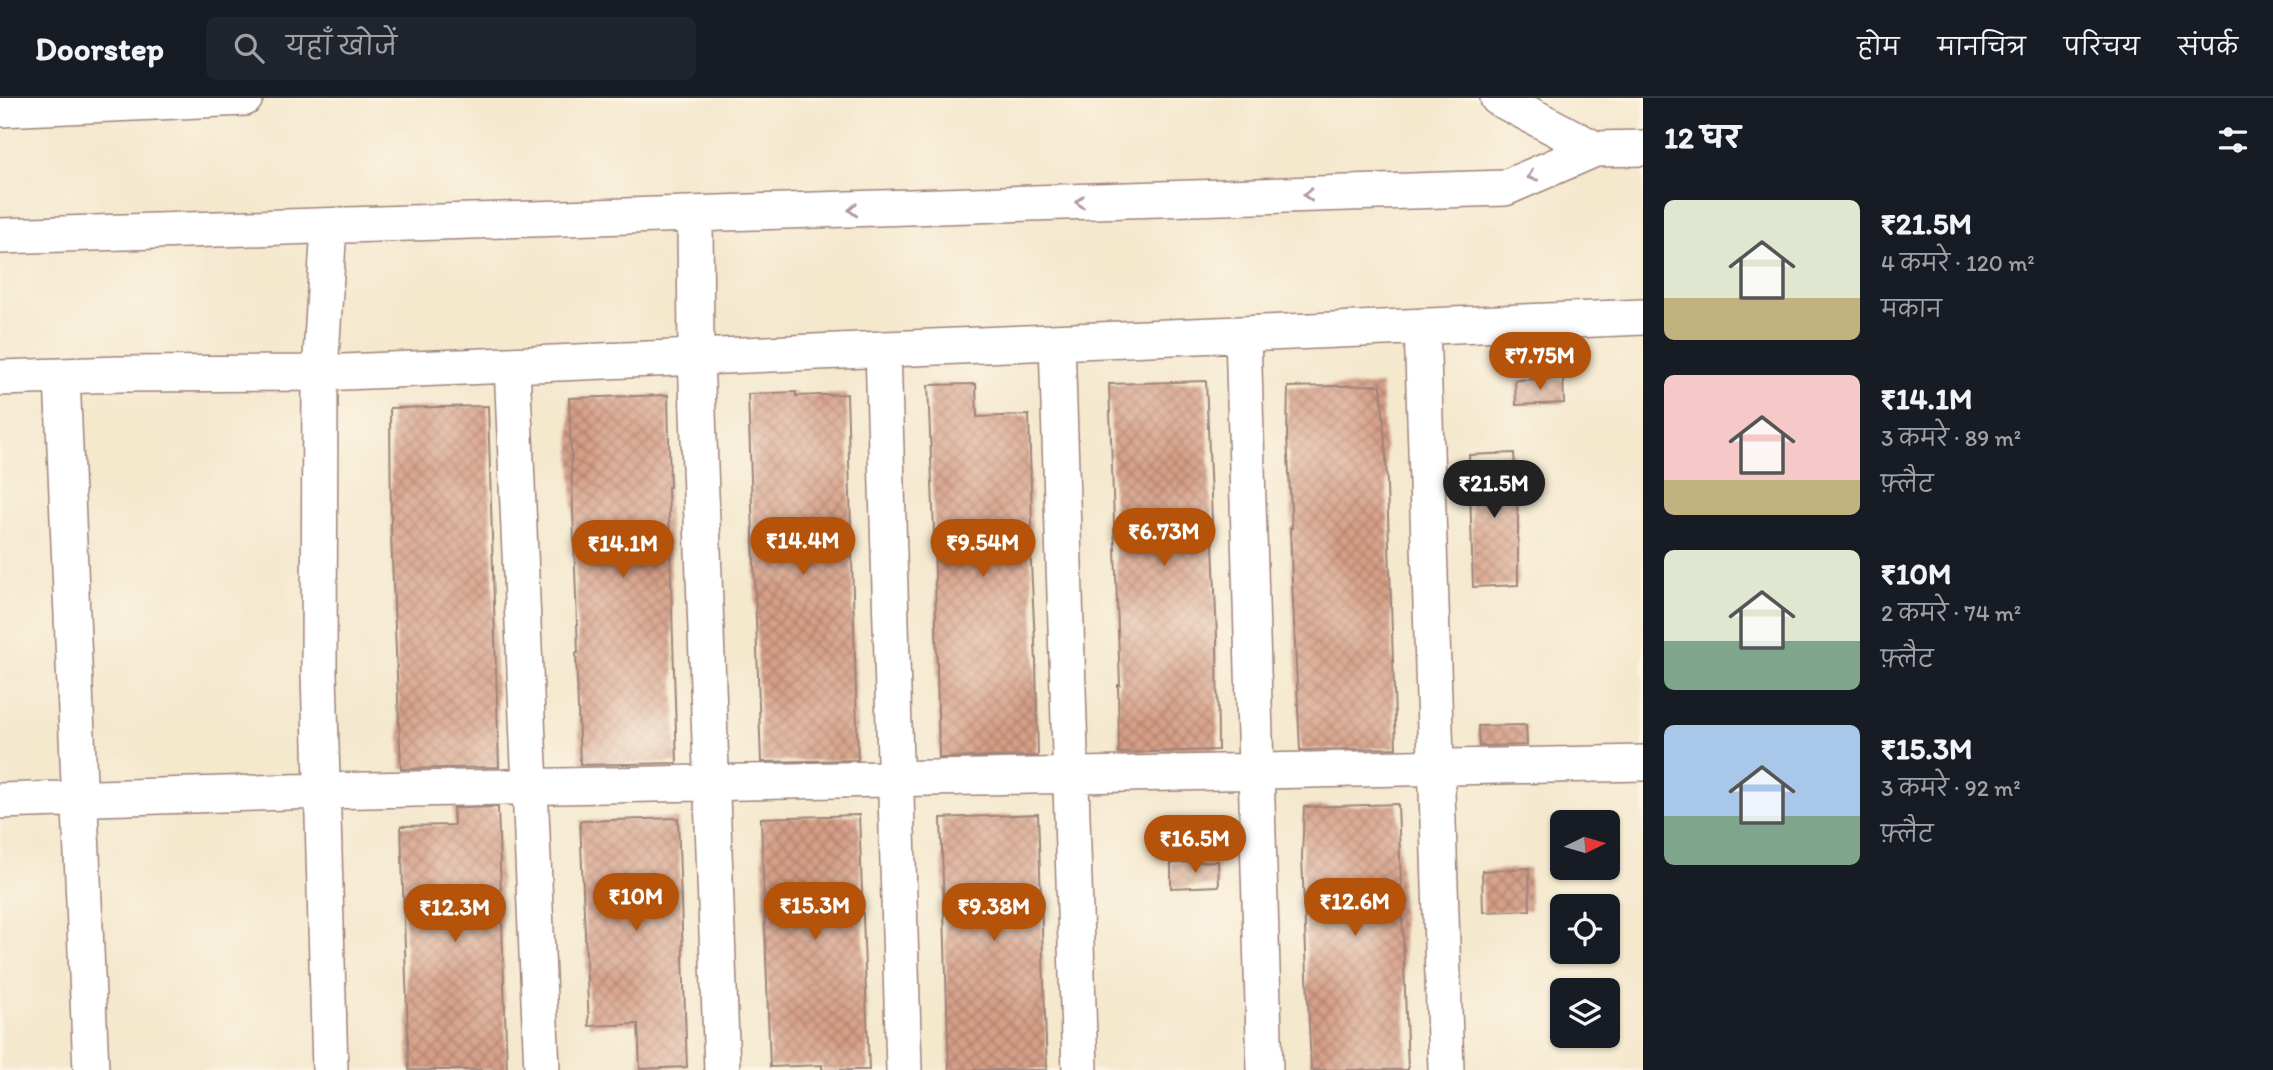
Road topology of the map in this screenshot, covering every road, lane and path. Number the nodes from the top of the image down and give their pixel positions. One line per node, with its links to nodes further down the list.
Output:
1 (245, 98): 3 (street)
2 (1498, 98): 5 (street)
3 (0, 109)
4 (1643, 148): 5 (street)
5 (1595, 149): 6 (street, one-way to 6)
6 (695, 215): 7 (street); 14 (street)
7 (329, 226): 8 (street); 16 (street)
8 (0, 236)
9 (1643, 317): 10 (street)
10 (1422, 326): 11 (street); 20 (street)
11 (1243, 334): 12 (street); 21 (street)
12 (1057, 342): 13 (street); 22 (street)
13 (883, 349): 14 (street); 23 (street)
14 (696, 357): 15 (street); 24 (street)
15 (512, 365): 16 (street); 25 (street)
16 (320, 373): 17 (street); 26 (street)
17 (62, 376): 18 (street); 27 (street)
18 (0, 378)
19 (1643, 763): 20 (street)
20 (1436, 768): 21 (street); 36 (street)
21 (1256, 772): 22 (street); 35 (street)
22 (1071, 776): 23 (street); 34 (street)
23 (896, 779): 24 (street); 33 (street)
24 (711, 783): 25 (street); 32 (street)
25 (530, 786): 26 (street); 31 (street)
26 (322, 791): 27 (street); 30 (street)
27 (79, 799): 28 (street); 29 (street)
28 (0, 802)
29 (91, 1070)
30 (330, 1070)
31 (542, 1070)
32 (722, 1070)
33 (904, 1070)
34 (1080, 1070)
35 (1265, 1070)
36 (1446, 1070)

